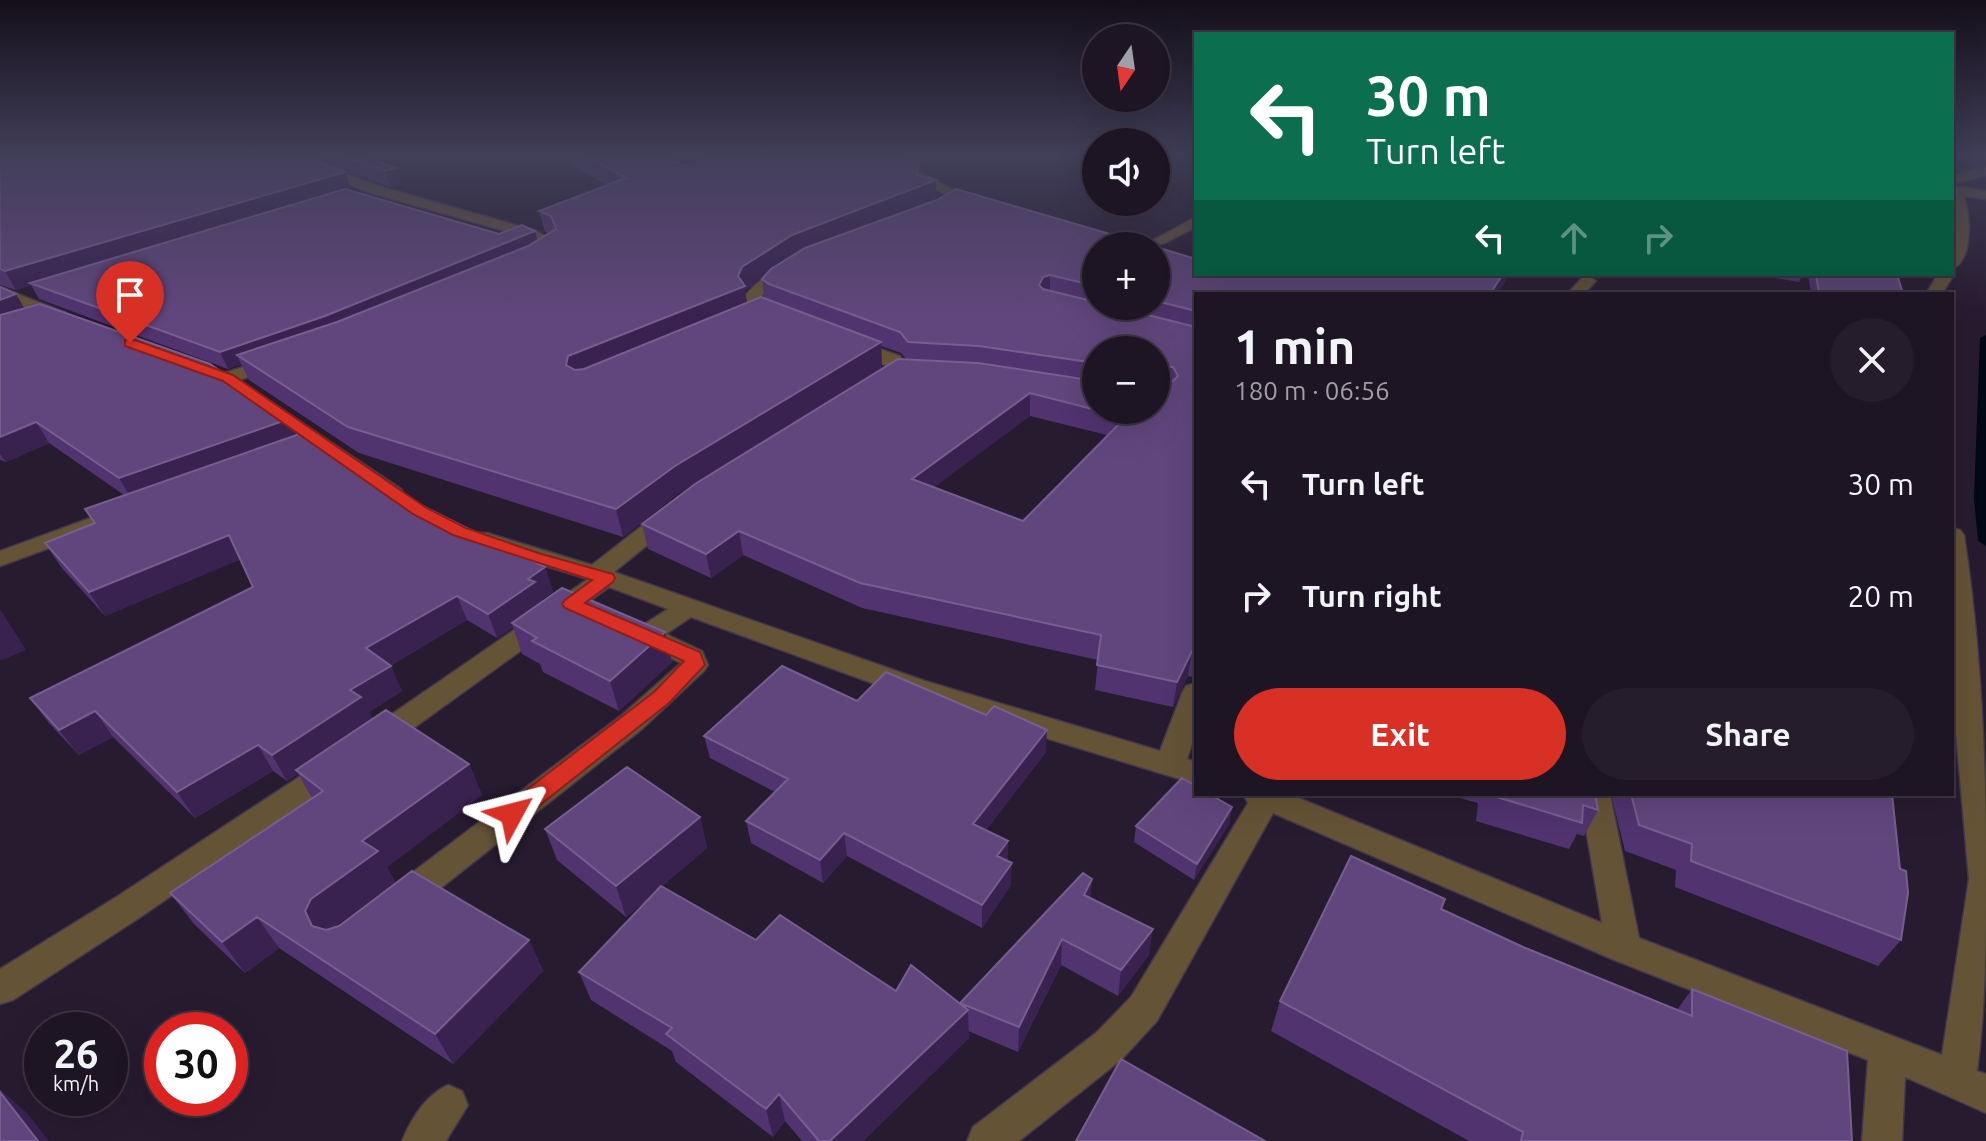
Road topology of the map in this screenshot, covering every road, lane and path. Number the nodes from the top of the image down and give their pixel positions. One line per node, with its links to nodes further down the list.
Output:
1 (447, 209): 9 (street)
2 (934, 209): 4 (street)
3 (1960, 209): 7 (street)
4 (926, 213)
5 (1194, 222): 6 (street)
6 (1170, 235)
7 (1954, 259)
8 (801, 264): 14 (street)
9 (521, 265)
10 (1588, 281): 12 (street)
11 (47, 289): 13 (street)
12 (1577, 292)
13 (9, 295): 15 (street)
14 (764, 311): 17 (street); 18 (street)
15 (51, 314): 16 (street); 19 (street)
16 (25, 322)
17 (737, 322)
18 (792, 322)
19 (77, 324)
20 (832, 337): 24 (street)
21 (283, 358): 23 (street)
22 (200, 368): 23 (street)
23 (228, 378): 25 (street)
24 (871, 387)
25 (320, 443): 26 (street); 29 (street)
26 (290, 453)
27 (690, 500): 33 (street)
28 (131, 510): 32 (street)
29 (419, 511)
30 (459, 531): 33 (street)
31 (1954, 549): 43 (street)
32 (0, 559)
33 (601, 576): 34 (street); 41 (street)
34 (686, 608): 36 (street); 39 (street)
35 (1194, 705): 36 (street)
36 (1183, 768)
37 (1262, 796): 40 (street); 46 (street)
38 (1595, 796): 40 (street)
39 (383, 914)
40 (1624, 948): 42 (street)
41 (0, 988)
42 (1887, 1050): 43 (street); 47 (street)
43 (1972, 1087)
44 (448, 1105): 45 (street)
45 (422, 1141)
46 (987, 1141)
47 (1882, 1141)

